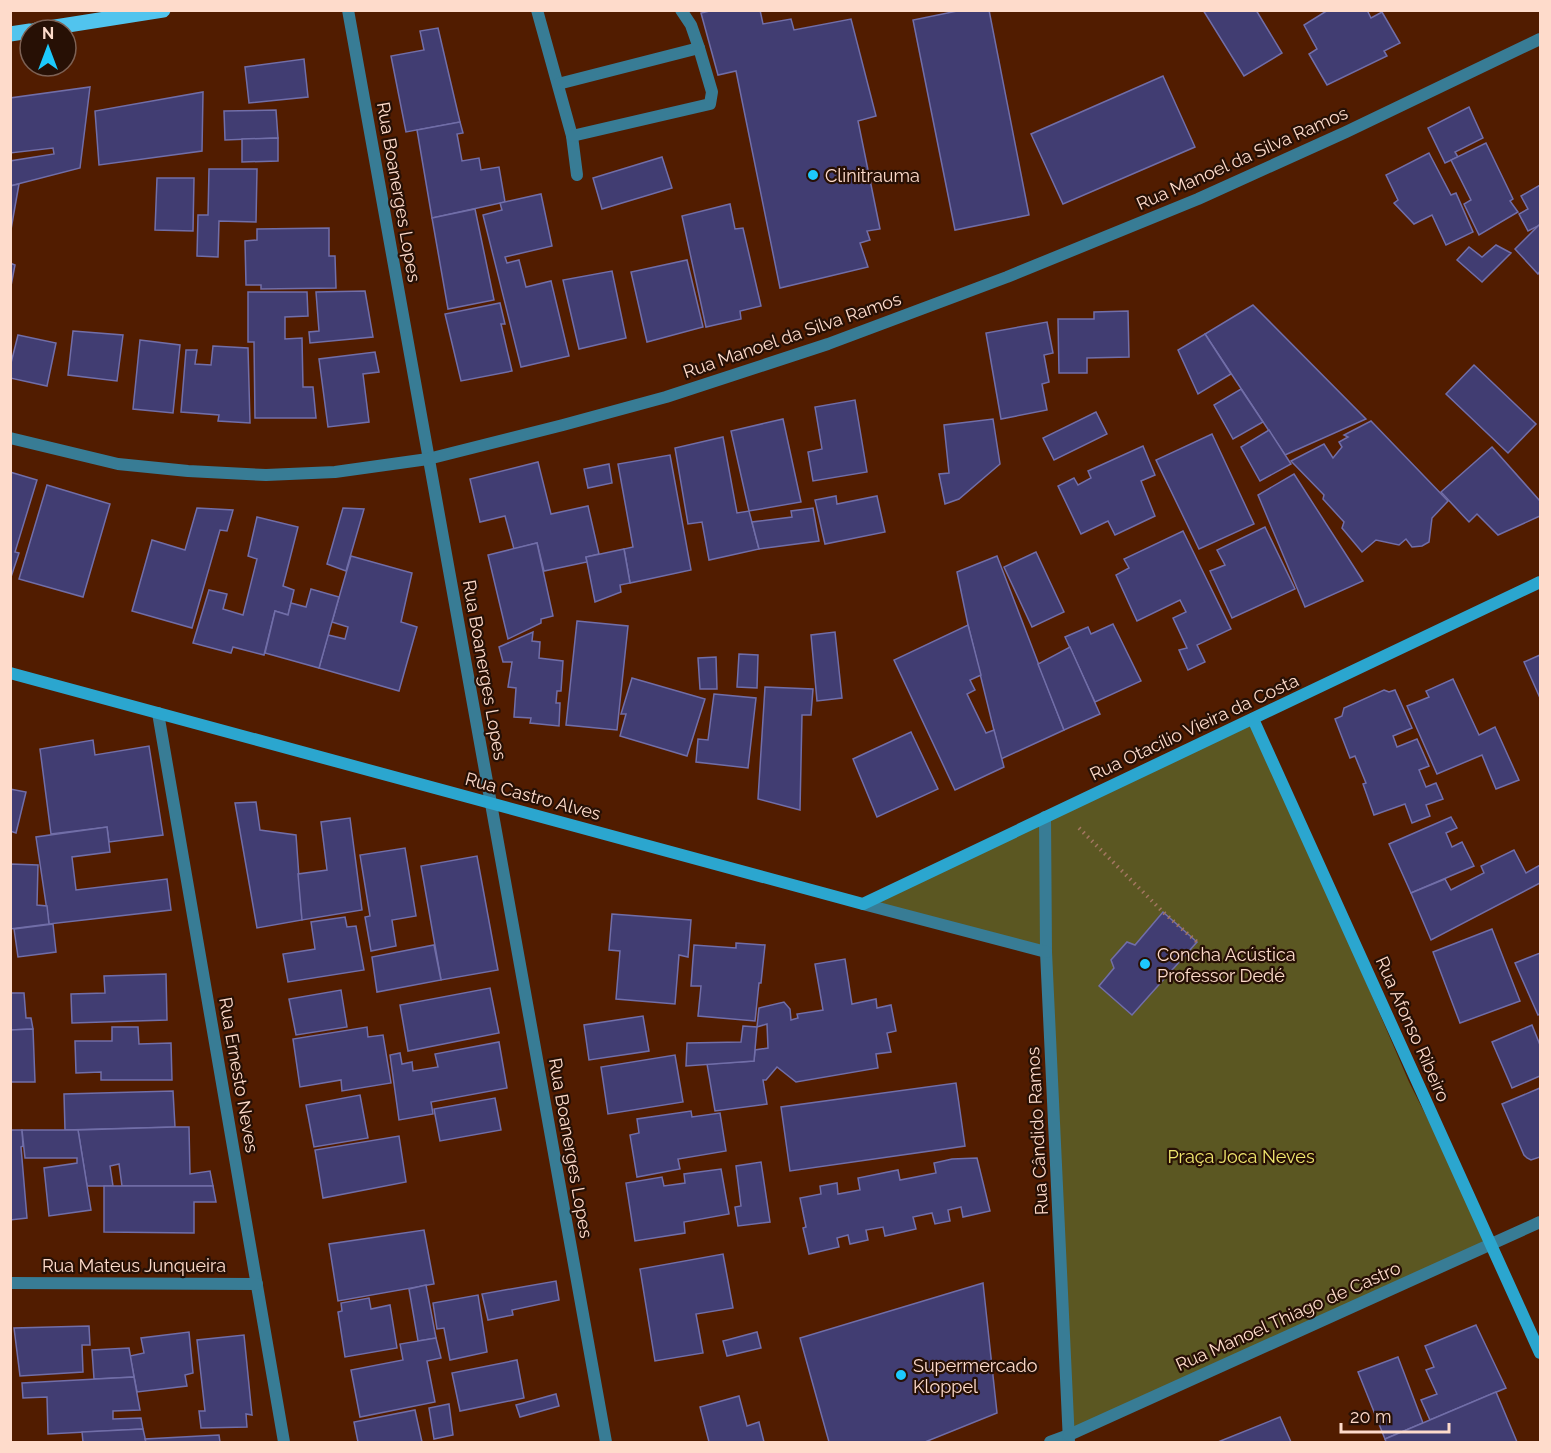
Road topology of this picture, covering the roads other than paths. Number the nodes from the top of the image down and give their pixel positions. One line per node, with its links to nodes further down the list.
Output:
1 (163, 10): 5 (main road)
2 (348, 10): 12 (street, Rua Boanerges Lopes)
3 (537, 10): 8 (street)
4 (681, 10): 7 (street)
5 (78, 23)
6 (1540, 39): 12 (street, Rua Manoel da Silva Ramos)
7 (699, 48): 8 (street); 9 (street)
8 (558, 84): 9 (street)
9 (572, 136): 10 (street)
10 (577, 175)
11 (10, 438): 12 (street, Rua Manoel da Silva Ramos)
12 (428, 459): 17 (street, Rua Boanerges Lopes)
13 (1540, 582): 16 (main road, Rua Otacílio Vieira da Costa)
14 (10, 673): 15 (main road, Rua Castro Alves)
15 (158, 713): 17 (main road, Rua Castro Alves); 24 (street, Rua Ernesto Neves)
16 (1253, 719): 18 (main road, Rua Otacílio Vieira da Costa); 22 (main road, Rua Afonso Ribeiro)
17 (490, 803): 19 (main road, Rua Castro Alves); 28 (street, Rua Boanerges Lopes)
18 (1045, 817): 19 (main road, Rua Otacílio Vieira da Costa); 20 (street, Rua Cândido Ramos)
19 (863, 904): 20 (street, Rua Castro Alves)
20 (1046, 952): 26 (street, Rua Cândido Ramos)
21 (1540, 1222): 22 (street, Rua Manoel Thiago de Castro)
22 (1491, 1244): 25 (main road, Rua Afonso Ribeiro); 26 (street, Rua Manoel Thiago de Castro)
23 (10, 1283): 24 (street, Rua Mateus Junqueira)
24 (257, 1284): 27 (street, Rua Ernesto Neves)
25 (1540, 1353)
26 (1069, 1439): 29 (street, Rua Manoel Thiago de Castro)
27 (284, 1443)
28 (606, 1443)
29 (1050, 1443)

